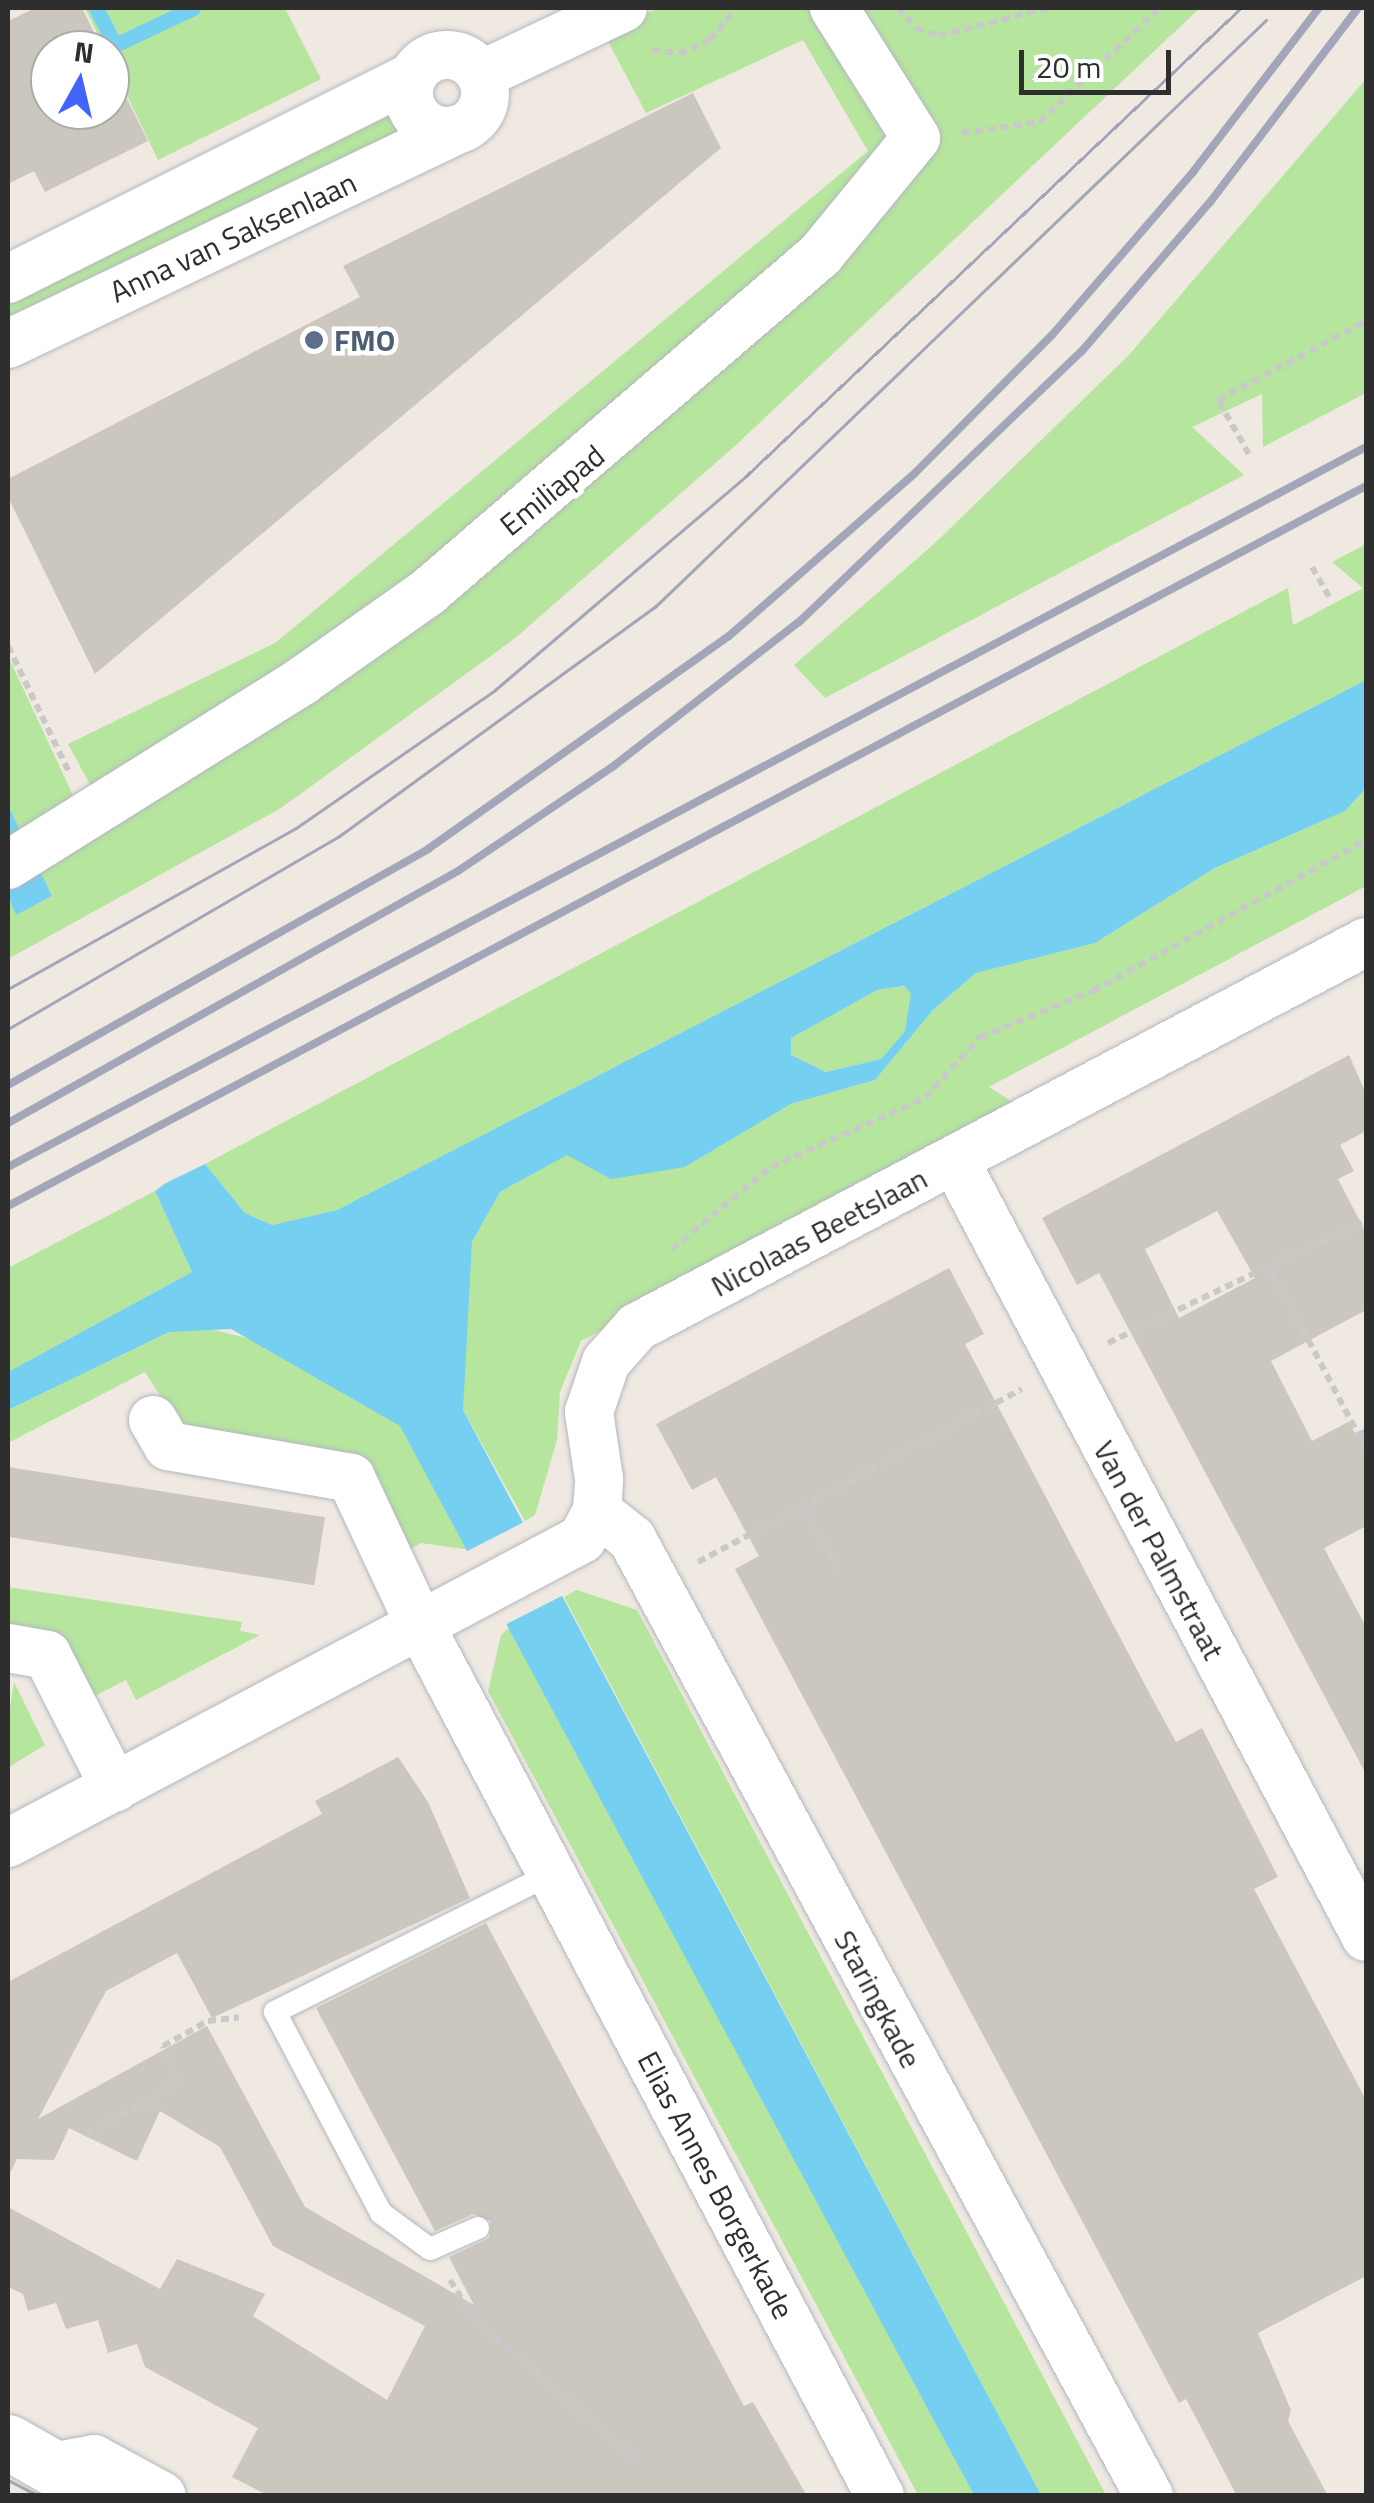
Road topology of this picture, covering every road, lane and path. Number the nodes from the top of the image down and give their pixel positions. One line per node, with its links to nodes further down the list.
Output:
1 (736, 8): 6 (path)
2 (834, 8): 10 (street)
3 (898, 8): 4 (path)
4 (1048, 8)
5 (1160, 8): 10 (path)
6 (616, 11): 8 (street)
7 (413, 76): 8 (street, Anna van Saksenlaan); 9 (street); 11 (street, Anna van Saksenlaan)
8 (480, 76): 9 (street)
9 (459, 129): 13 (street, Anna van Saksenlaan)
10 (916, 138): 18 (street, Emiliapad)
11 (8, 280)
12 (1366, 321): 14 (path)
13 (8, 344)
14 (1248, 454)
15 (1312, 568): 16 (path)
16 (1329, 597)
17 (8, 646): 18 (path)
18 (92, 818): 20 (street, Emiliapad)
19 (1366, 840): 24 (path)
20 (21, 859)
21 (1362, 956): 22 (street, Nicolaas Beetslaan)
22 (955, 1161): 26 (street, Van der Palmstraat); 30 (street, Nicolaas Beetslaan)
23 (1366, 1220): 25 (path)
24 (667, 1254)
25 (1272, 1270): 26 (path); 28 (path)
26 (1062, 1368): 29 (path); 38 (street, Van der Palmstraat)
27 (153, 1420): 33 (street)
28 (1366, 1449)
29 (804, 1507): 31 (path); 32 (path)
30 (596, 1511): 32 (street, Staringkade); 33 (street)
31 (840, 1576)
32 (657, 1583): 48 (street, Staringkade)
33 (420, 1625): 35 (street); 37 (street, Elias Annes Borgerkade)
34 (8, 1648): 35 (street)
35 (115, 1788): 36 (street)
36 (8, 1844)
37 (552, 1874): 39 (lane); 47 (street, Elias Annes Borgerkade)
38 (1366, 1938)
39 (275, 2012): 40 (path); 42 (lane)
40 (86, 2134)
41 (478, 2228): 42 (lane)
42 (430, 2249): 44 (path)
43 (29, 2455): 45 (main road); 46 (street)
44 (640, 2463)
45 (103, 2496)
46 (162, 2496)
47 (880, 2496)
48 (1149, 2496)

